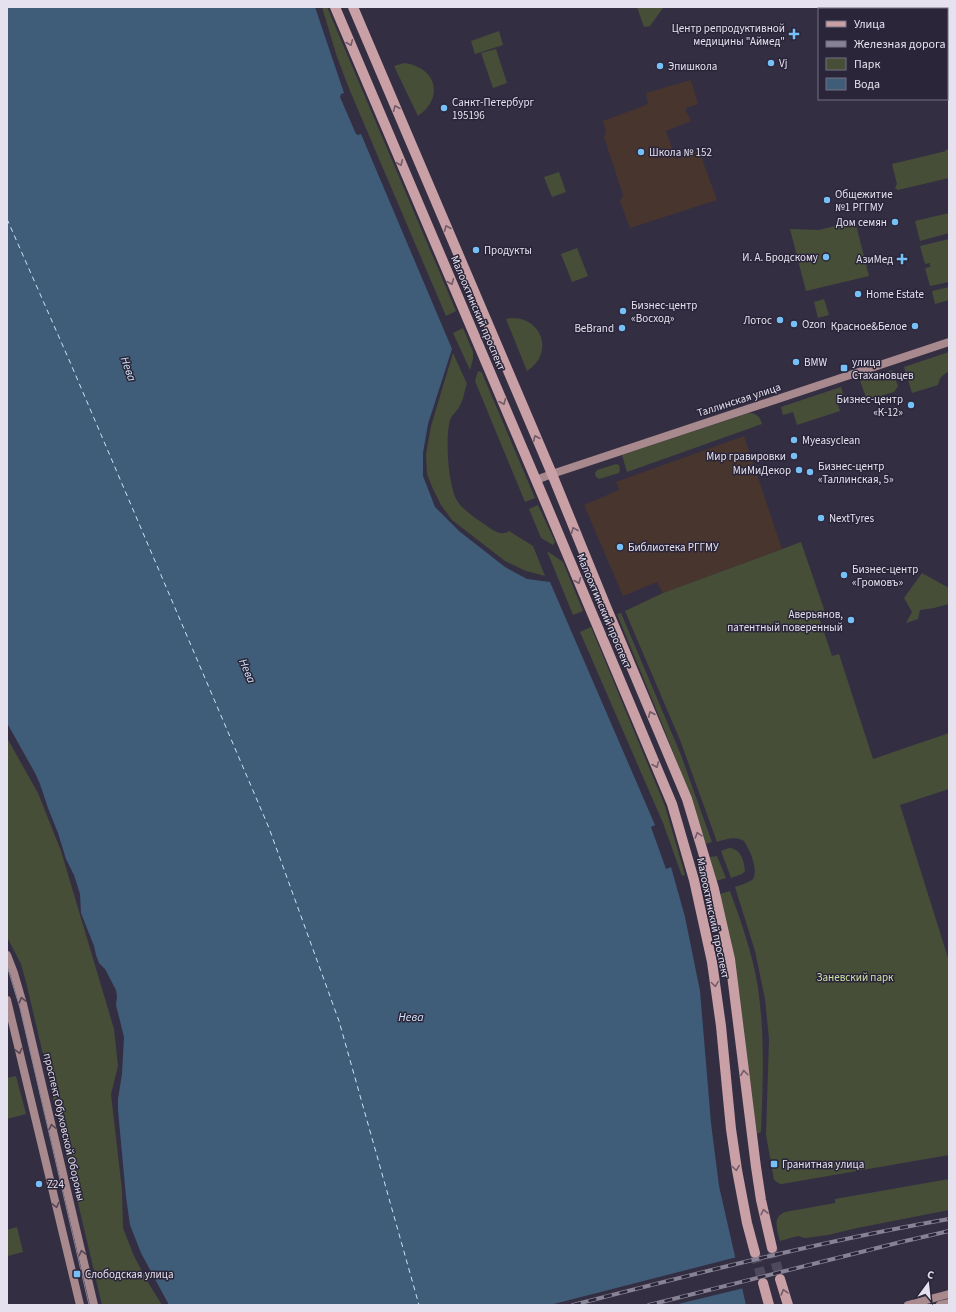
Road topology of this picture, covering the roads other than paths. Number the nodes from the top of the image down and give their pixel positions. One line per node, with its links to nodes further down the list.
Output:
1 (335, 7): 5 (main road, Малоохтинский проспект, one-way to 5)
2 (353, 7): 4 (main road, Малоохтинский проспект, one-way to 2)
3 (949, 342): 4 (main road, Таллинская улица)
4 (552, 474): 5 (main road, Таллинская улица); 8 (main road, Малоохтинский проспект, one-way to 4)
5 (536, 480): 9 (main road, Малоохтинский проспект, one-way to 9)
6 (7, 955): 15 (main road, проспект Обуховской Обороны, one-way to 6)
7 (7, 1000): 14 (main road, one-way to 14)
8 (772, 1248)
9 (755, 1253)
10 (780, 1279): 17 (main road, one-way to 10)
11 (763, 1283): 16 (main road)
12 (949, 1294): 18 (main road)
13 (949, 1303): 19 (main road)
14 (80, 1305)
15 (94, 1305)
16 (769, 1305)
17 (788, 1305)
18 (908, 1305)
19 (940, 1305)

